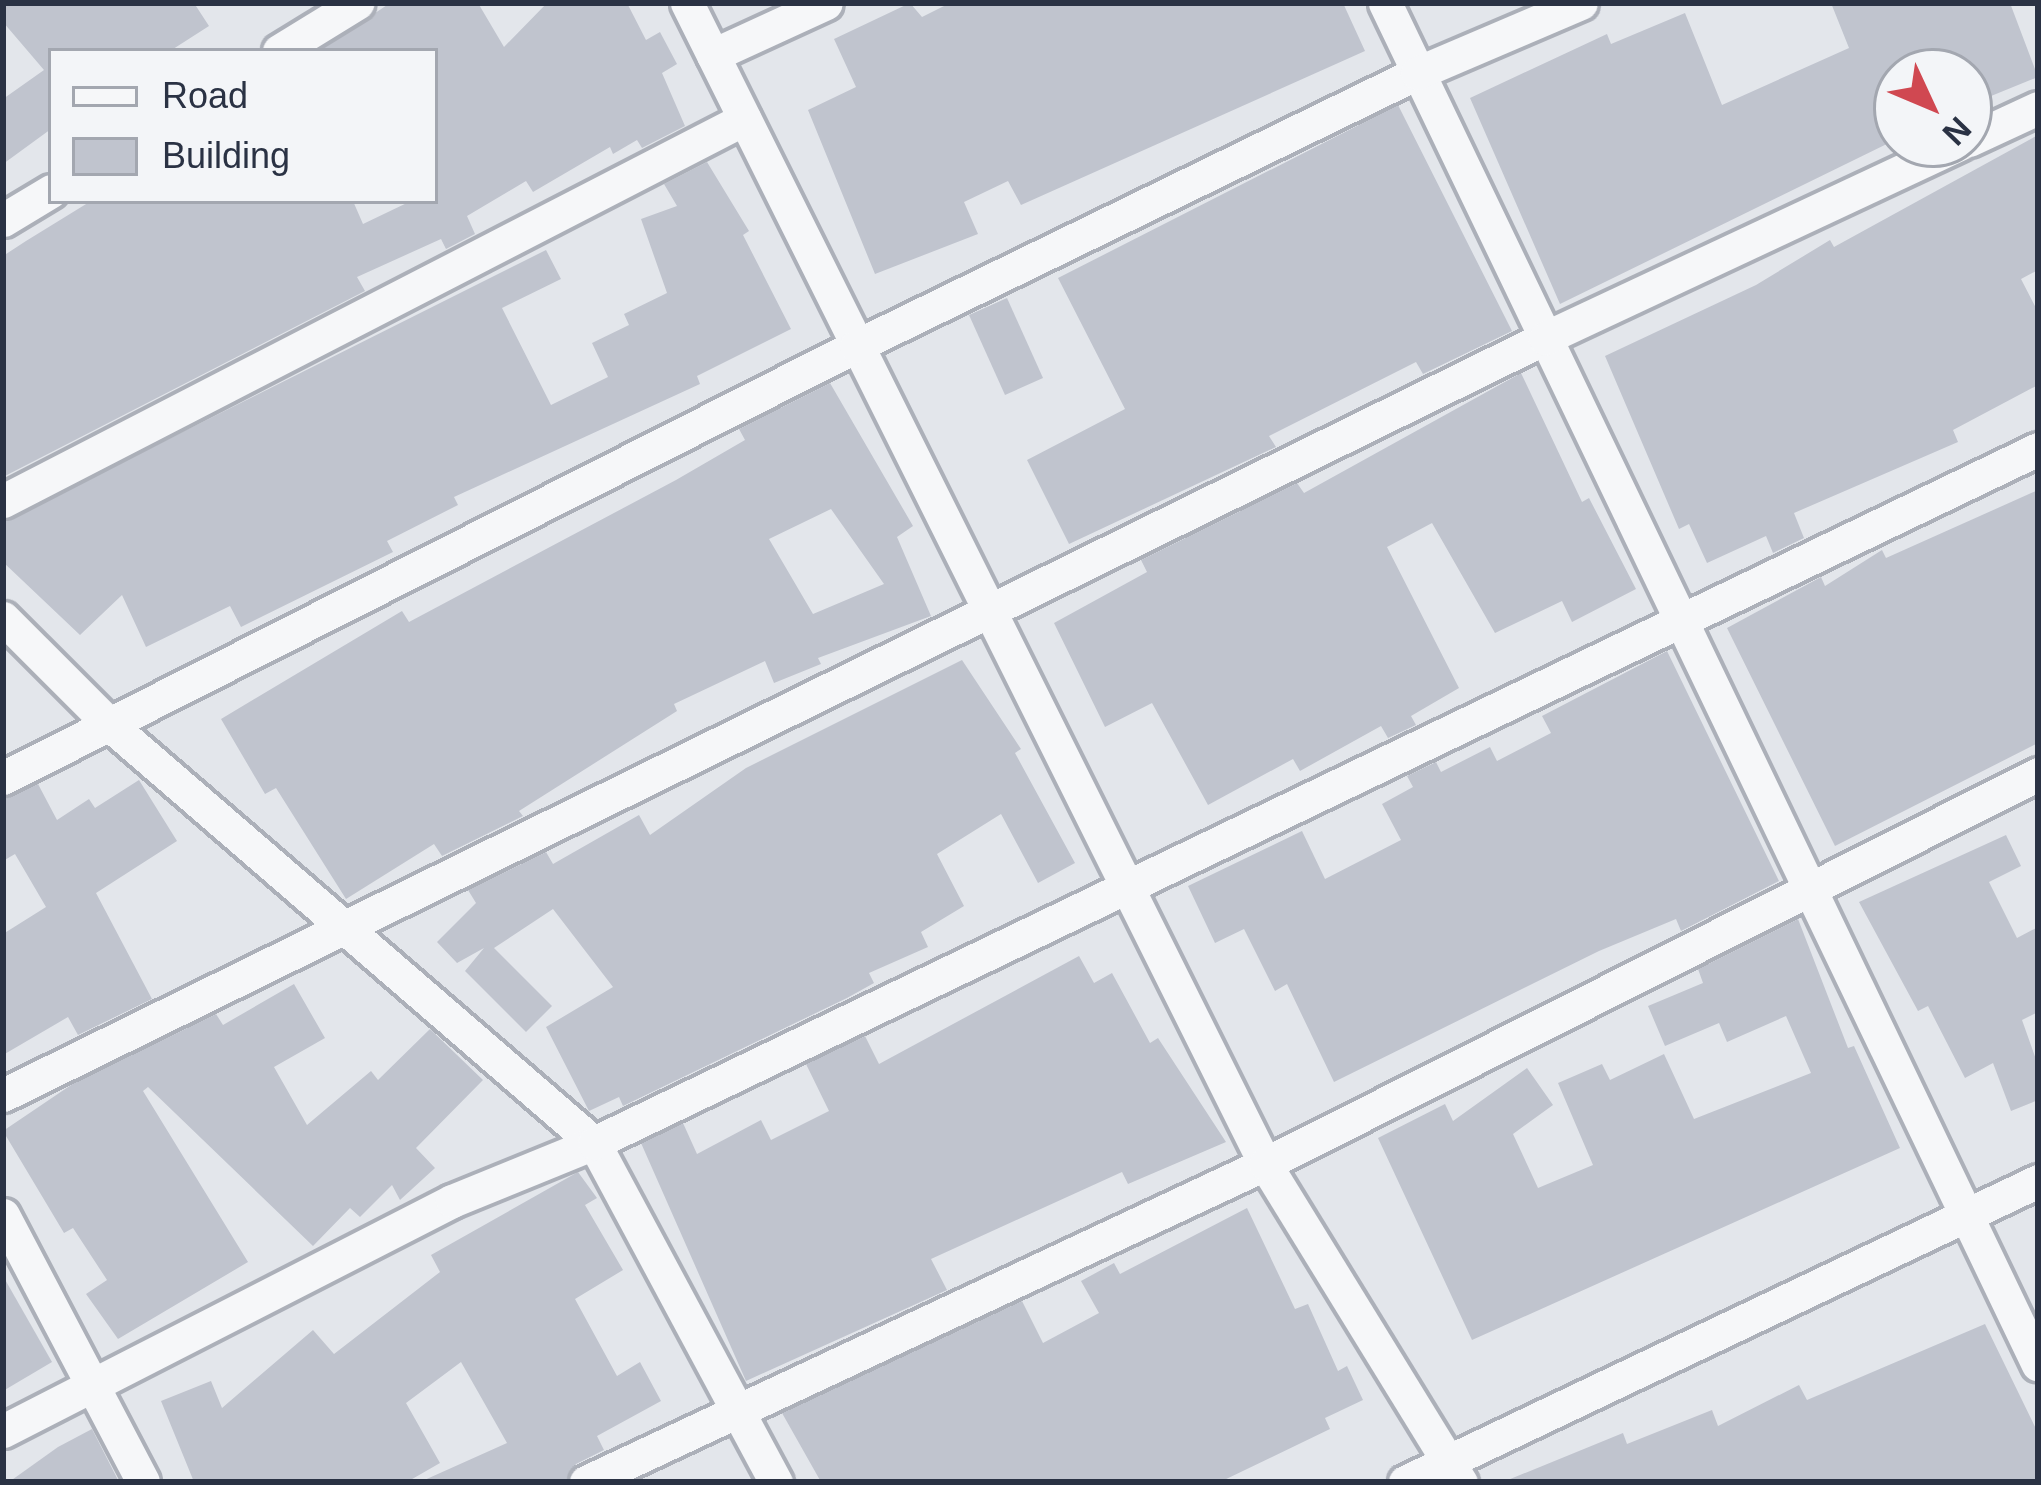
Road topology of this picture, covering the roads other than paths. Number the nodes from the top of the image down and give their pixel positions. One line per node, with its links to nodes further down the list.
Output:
1 (357, 3): 6 (street)
2 (687, 3): 7 (street)
3 (826, 3): 7 (street)
4 (1385, 3): 8 (street)
5 (1582, 3): 8 (street)
6 (284, 48)
7 (712, 55): 10 (street)
8 (1417, 73): 15 (street); 16 (street)
9 (2038, 108): 11 (street)
10 (744, 119): 16 (street); 18 (street)
11 (1993, 129)
12 (1909, 168): 15 (street)
13 (48, 193): 14 (street)
14 (3, 220)
15 (1545, 338): 19 (street); 20 (street)
16 (856, 346): 19 (street); 22 (street)
17 (2038, 448): 20 (street)
18 (3, 501)
19 (992, 607): 25 (street); 27 (street)
20 (1683, 614): 25 (street); 26 (street)
21 (3, 618): 22 (street)
22 (110, 725): 24 (street); 27 (street)
23 (2038, 774): 26 (street)
24 (3, 778)
25 (1132, 887): 29 (street); 30 (street)
26 (1812, 888): 30 (street); 33 (street)
27 (349, 932): 28 (street); 29 (street)
28 (3, 1095)
29 (594, 1143): 35 (street); 36 (street)
30 (1264, 1164): 36 (street); 38 (street)
31 (2038, 1181): 33 (street)
32 (3, 1215): 35 (street)
33 (1966, 1215): 34 (street); 38 (street)
34 (2038, 1365)
35 (89, 1382): 37 (street); 39 (street)
36 (739, 1406): 40 (street); 41 (street)
37 (3, 1431)
38 (1455, 1472): 42 (street)
39 (143, 1482)
40 (586, 1482)
41 (776, 1482)
42 (1406, 1482)

